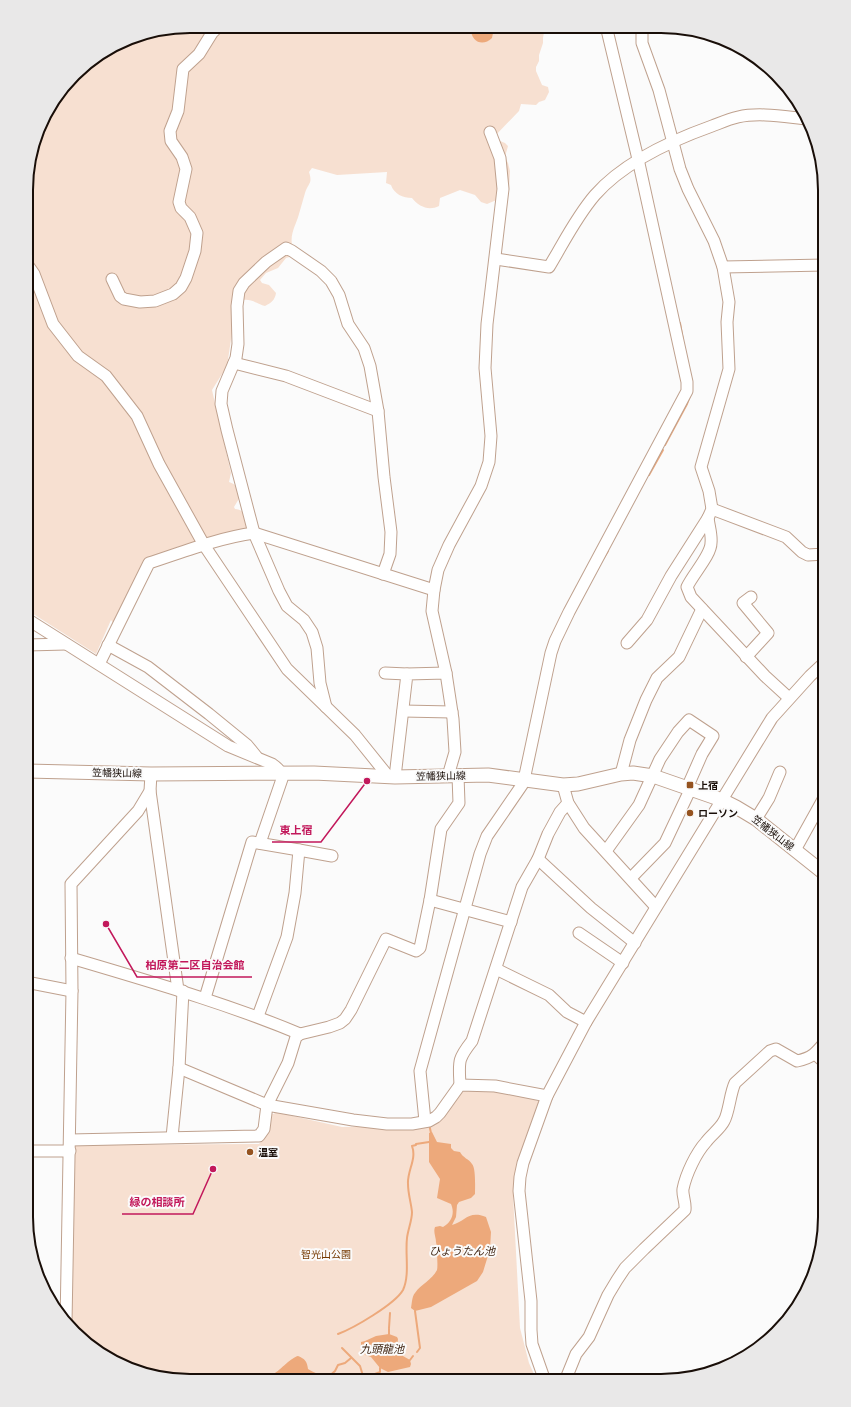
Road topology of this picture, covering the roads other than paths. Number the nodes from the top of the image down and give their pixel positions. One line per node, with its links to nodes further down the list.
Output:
1 (212, 33): 12 (street)
2 (608, 33): 7 (street)
3 (642, 33): 6 (street)
4 (801, 118): 6 (street)
5 (490, 132): 8 (street)
6 (673, 142): 7 (street); 10 (street)
7 (638, 159): 8 (street); 49 (street)
8 (496, 259): 21 (street)
9 (818, 265): 10 (street)
10 (723, 267): 15 (street)
11 (33, 273): 17 (street)
12 (112, 279)
13 (234, 364): 14 (street); 14 (street); 16 (street)
14 (378, 411): 19 (street)
15 (710, 513): 18 (street); 20 (street); 22 (street)
16 (254, 533): 17 (street); 19 (street); 37 (street)
17 (204, 545): 29 (street); 37 (street)
18 (818, 554)
19 (383, 574): 21 (street)
20 (671, 576): 22 (street); 26 (street)
21 (434, 590): 33 (street)
22 (691, 597): 24 (street)
23 (751, 597): 30 (street)
24 (702, 609): 30 (street); 45 (street)
25 (33, 623): 28 (street)
26 (627, 643)
27 (33, 644): 28 (street)
28 (66, 644): 31 (street)
29 (108, 645): 31 (street); 40 (street)
30 (746, 657): 36 (street)
31 (99, 664): 40 (street)
32 (818, 669): 36 (street)
33 (446, 673): 35 (street); 39 (street)
34 (385, 674): 35 (street)
35 (407, 674): 38 (street)
36 (790, 698): 53 (street)
37 (326, 706): 46 (street)
38 (402, 711): 39 (street); 46 (street)
39 (452, 712): 47 (street)
40 (260, 760): 42 (street)
41 (33, 771): 44 (main road, 笠幡狭山線)
42 (281, 772): 44 (main road, 笠幡狭山線); 46 (main road, 笠幡狭山線); 57 (street)
43 (780, 772): 56 (street)
44 (151, 774): 52 (street)
45 (621, 774): 48 (main road, 笠幡狭山線); 50 (main road, 笠幡狭山線)
46 (392, 776): 47 (main road, 笠幡狭山線)
47 (453, 776): 49 (main road, 笠幡狭山線); 65 (street)
48 (652, 776): 51 (main road, 笠幡狭山線); 51 (street); 60 (street)
49 (524, 780): 50 (main road, 笠幡狭山線); 67 (street)
50 (563, 785): 54 (street)
51 (688, 789): 53 (main road, 笠幡狭山線); 64 (street)
52 (150, 790): 71 (street); 75 (street)
53 (722, 800): 56 (main road, 笠幡狭山線); 66 (street)
54 (568, 803): 60 (street); 62 (street)
55 (818, 808): 59 (street)
56 (756, 819): 59 (main road, 笠幡狭山線)
57 (260, 843): 58 (street); 77 (street)
58 (299, 850): 61 (street); 78 (street)
59 (794, 850): 63 (main road, 笠幡狭山線)
60 (606, 851): 64 (street)
61 (332, 856)
62 (538, 859): 68 (street); 70 (street)
63 (818, 869)
64 (631, 878): 66 (street)
65 (430, 900): 67 (street); 80 (street)
66 (656, 907): 70 (street)
67 (464, 909): 68 (street); 88 (street)
68 (511, 922): 73 (street)
69 (579, 933): 72 (street)
70 (635, 944): 72 (street)
71 (71, 958): 75 (street); 76 (street)
72 (623, 963): 79 (street)
73 (496, 969): 79 (street); 85 (street)
74 (33, 983): 76 (street)
75 (180, 990): 77 (street); 84 (street)
76 (72, 991): 90 (street)
77 (205, 998): 78 (street)
78 (258, 1016): 80 (street)
79 (586, 1022): 86 (street)
80 (300, 1034): 87 (street)
81 (818, 1050): 82 (street)
82 (815, 1054): 83 (street); 95 (street)
83 (818, 1057)
84 (179, 1068): 87 (street); 89 (street)
85 (460, 1085): 86 (street); 88 (street)
86 (547, 1096): 94 (street)
87 (267, 1105): 88 (street); 89 (street)
88 (427, 1121)
89 (172, 1137): 90 (street)
90 (70, 1140): 92 (street)
91 (33, 1151): 92 (street)
92 (70, 1151): 93 (street)
93 (66, 1314)
94 (543, 1374)
95 (568, 1374)

